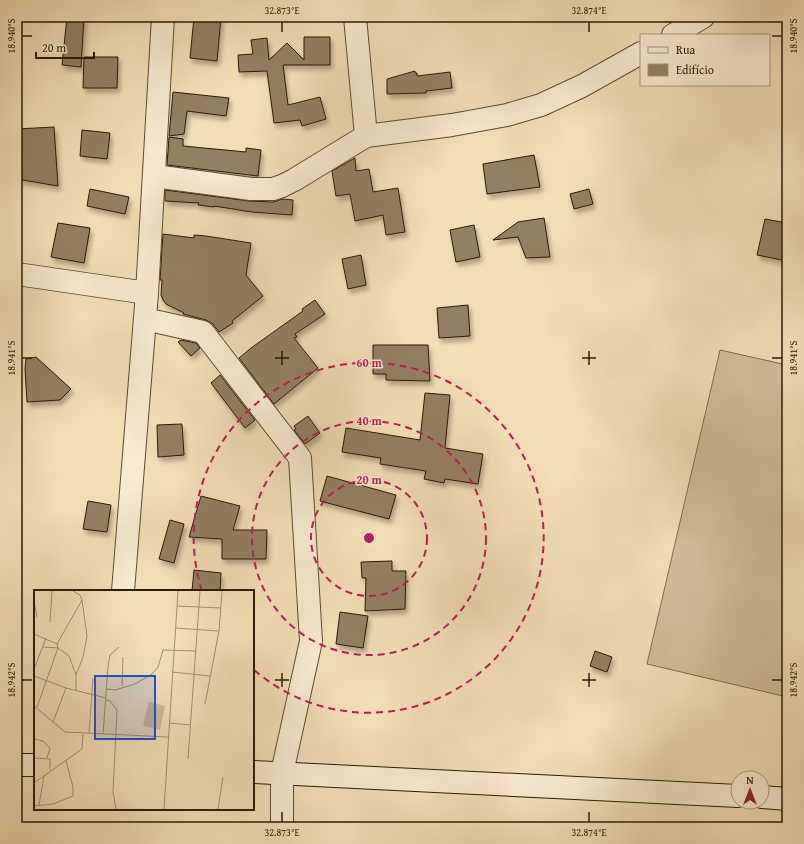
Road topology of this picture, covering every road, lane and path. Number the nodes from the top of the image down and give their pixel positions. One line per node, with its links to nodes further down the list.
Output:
1 (163, 17): 7 (street)
2 (355, 17): 6 (street)
3 (703, 17): 4 (street)
4 (675, 34)
5 (640, 54): 6 (street)
6 (366, 136): 7 (street)
7 (154, 176): 9 (street)
8 (17, 274): 9 (street)
9 (147, 293): 10 (street)
10 (145, 319): 11 (street); 15 (street)
11 (123, 590)
12 (17, 765): 13 (street)
13 (34, 765)
14 (254, 772): 15 (street)
15 (282, 773): 16 (street); 19 (street)
16 (730, 796)
17 (770, 798): 18 (street)
18 (787, 799)
19 (282, 827)

